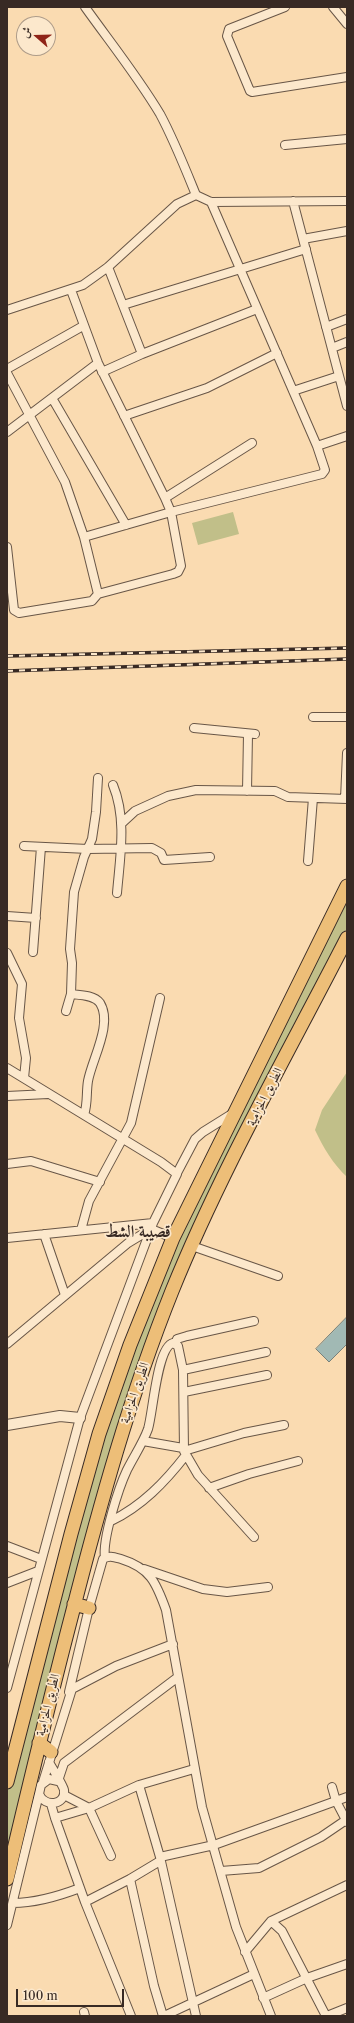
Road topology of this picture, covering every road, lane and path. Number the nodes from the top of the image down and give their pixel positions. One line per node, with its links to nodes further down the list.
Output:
1 (85, 7): 8 (street)
2 (285, 7): 5 (street)
3 (333, 7): 4 (street)
4 (347, 24)
5 (347, 77)
6 (347, 139): 7 (street)
7 (285, 145)
8 (196, 195): 11 (street); 15 (street)
9 (293, 201): 10 (street); 11 (street); 13 (street)
10 (347, 201)
11 (211, 202): 16 (street)
12 (347, 231): 13 (street)
13 (303, 240): 14 (street)
14 (306, 249): 16 (street); 23 (street)
15 (108, 267): 17 (street); 18 (street)
16 (240, 269): 18 (street); 19 (street)
17 (70, 290): 20 (street); 22 (street)
18 (123, 305): 27 (street)
19 (257, 309): 26 (street); 27 (street)
20 (7, 310)
21 (347, 319): 23 (street)
22 (83, 326): 28 (street); 29 (street)
23 (326, 327): 25 (street)
24 (347, 342): 25 (street)
25 (332, 348): 32 (street)
26 (276, 353): 34 (street); 38 (street)
27 (142, 354): 30 (street)
28 (98, 363): 30 (street); 35 (street)
29 (7, 369)
30 (102, 372): 38 (street)
31 (7, 373): 37 (street)
32 (339, 376): 33 (street); 34 (street)
33 (344, 383): 36 (street)
34 (293, 392): 42 (street)
35 (52, 398): 37 (street); 45 (street)
36 (347, 406)
37 (28, 415): 39 (street); 46 (street)
38 (124, 416): 43 (street)
39 (7, 432)
40 (347, 436): 42 (street)
41 (252, 443): 43 (street)
42 (317, 446): 44 (street)
43 (165, 498): 44 (street)
44 (171, 512): 45 (street); 49 (street)
45 (126, 525): 46 (street)
46 (84, 537): 49 (street)
47 (7, 547): 48 (street)
48 (9, 580): 49 (street)
49 (98, 594)
50 (313, 717): 51 (street)
51 (347, 717)
52 (194, 728): 56 (street)
53 (347, 753): 58 (street)
54 (98, 778): 62 (street)
55 (113, 785): 59 (street)
56 (247, 791): 57 (street); 59 (street)
57 (313, 798): 58 (street); 65 (street)
58 (346, 799)
59 (122, 823): 63 (street)
60 (24, 846): 61 (street)
61 (41, 847): 62 (street); 69 (street)
62 (88, 849): 63 (street); 73 (street)
63 (121, 849): 64 (street); 67 (street)
64 (210, 857)
65 (308, 861)
66 (347, 886): 80 (highway, الطريق الحزامية)
67 (117, 893)
68 (7, 916): 69 (street)
69 (36, 918): 72 (street)
70 (347, 938): 91 (highway, الطريق الحزامية)
71 (7, 952): 77 (street)
72 (33, 952)
73 (71, 994): 75 (street); 81 (street)
74 (160, 998): 82 (street)
75 (66, 1011)
76 (7, 1068): 77 (street)
77 (24, 1078): 78 (street)
78 (48, 1094): 79 (street); 81 (street)
79 (7, 1096)
80 (234, 1112): 84 (street); 90 (highway, الطريق الحزامية)
81 (84, 1115): 82 (street)
82 (123, 1139): 84 (street); 85 (street)
83 (7, 1164): 85 (street)
84 (176, 1176): 86 (street)
85 (100, 1182): 87 (street)
86 (152, 1226): 87 (street); 90 (street); 93 (street); 101 (street)
87 (81, 1230): 88 (street)
88 (44, 1234): 89 (street); 93 (street)
89 (7, 1238)
90 (173, 1238): 127 (highway, الطريق الحزامية)
91 (192, 1246): 92 (street); 117 (highway, الطريق الحزامية)
92 (278, 1276)
93 (65, 1294): 96 (street)
94 (254, 1321): 95 (street)
95 (176, 1343): 98 (street); 104 (street)
96 (7, 1344)
97 (266, 1352): 98 (street)
98 (183, 1370): 100 (street)
99 (267, 1375): 100 (street)
100 (184, 1392): 105 (street)
101 (80, 1418): 102 (street); 112 (street)
102 (7, 1425)
103 (284, 1425): 105 (street)
104 (143, 1441): 105 (street); 108 (street)
105 (184, 1451): 107 (street); 108 (street)
106 (298, 1460): 107 (street)
107 (209, 1488): 109 (street)
108 (111, 1521): 111 (street)
109 (254, 1537)
110 (9, 1548): 112 (street)
111 (105, 1558): 113 (street); 118 (street)
112 (41, 1559): 114 (street)
113 (144, 1569): 116 (street); 119 (street)
114 (38, 1571): 115 (street); 121 (street)
115 (7, 1583)
116 (268, 1587)
117 (74, 1604): 118 (highway); 123 (highway, الطريق الحزامية)
118 (89, 1608): 122 (street)
119 (173, 1644): 120 (street); 122 (street)
120 (178, 1677): 125 (street); 126 (street)
121 (7, 1688)
122 (69, 1692): 124 (street)
123 (39, 1743): 124 (highway); 144 (highway, الطريق الحزامية)
124 (50, 1757): 126 (street); 128 (street)
125 (194, 1769): 129 (street); 140 (street)
126 (58, 1781): 128 (street); 132 (street)
127 (7, 1782)
128 (43, 1782): 131 (street)
129 (139, 1785): 136 (street); 142 (street)
130 (332, 1787): 134 (street)
131 (40, 1794): 135 (street); 138 (street)
132 (64, 1795): 135 (street); 136 (street)
133 (347, 1797): 134 (street)
134 (336, 1801): 139 (street); 140 (street)
135 (50, 1804): 137 (street); 138 (street)
136 (89, 1808): 137 (street); 141 (street)
137 (55, 1818): 147 (street)
138 (34, 1820): 148 (street)
139 (346, 1821): 143 (street)
140 (214, 1845): 142 (street); 143 (street)
141 (110, 1856)
142 (160, 1859): 145 (street); 157 (street)
143 (221, 1870): 152 (street)
144 (7, 1878)
145 (130, 1879): 149 (street); 160 (street)
146 (347, 1885): 150 (street)
147 (80, 1888): 148 (street); 149 (street)
148 (10, 1902): 151 (street)
149 (85, 1902): 159 (street)
150 (271, 1920): 152 (street); 155 (street)
151 (7, 1925)
152 (246, 1952): 154 (street)
153 (347, 1964): 155 (street)
154 (254, 1974): 156 (street); 157 (street)
155 (307, 1978): 156 (street); 163 (street)
156 (263, 1998): 162 (street)
157 (193, 2002): 160 (street); 161 (street)
158 (347, 2008): 163 (street)
159 (131, 2016)
160 (164, 2016)
161 (196, 2016)
162 (271, 2016)
163 (326, 2016)

